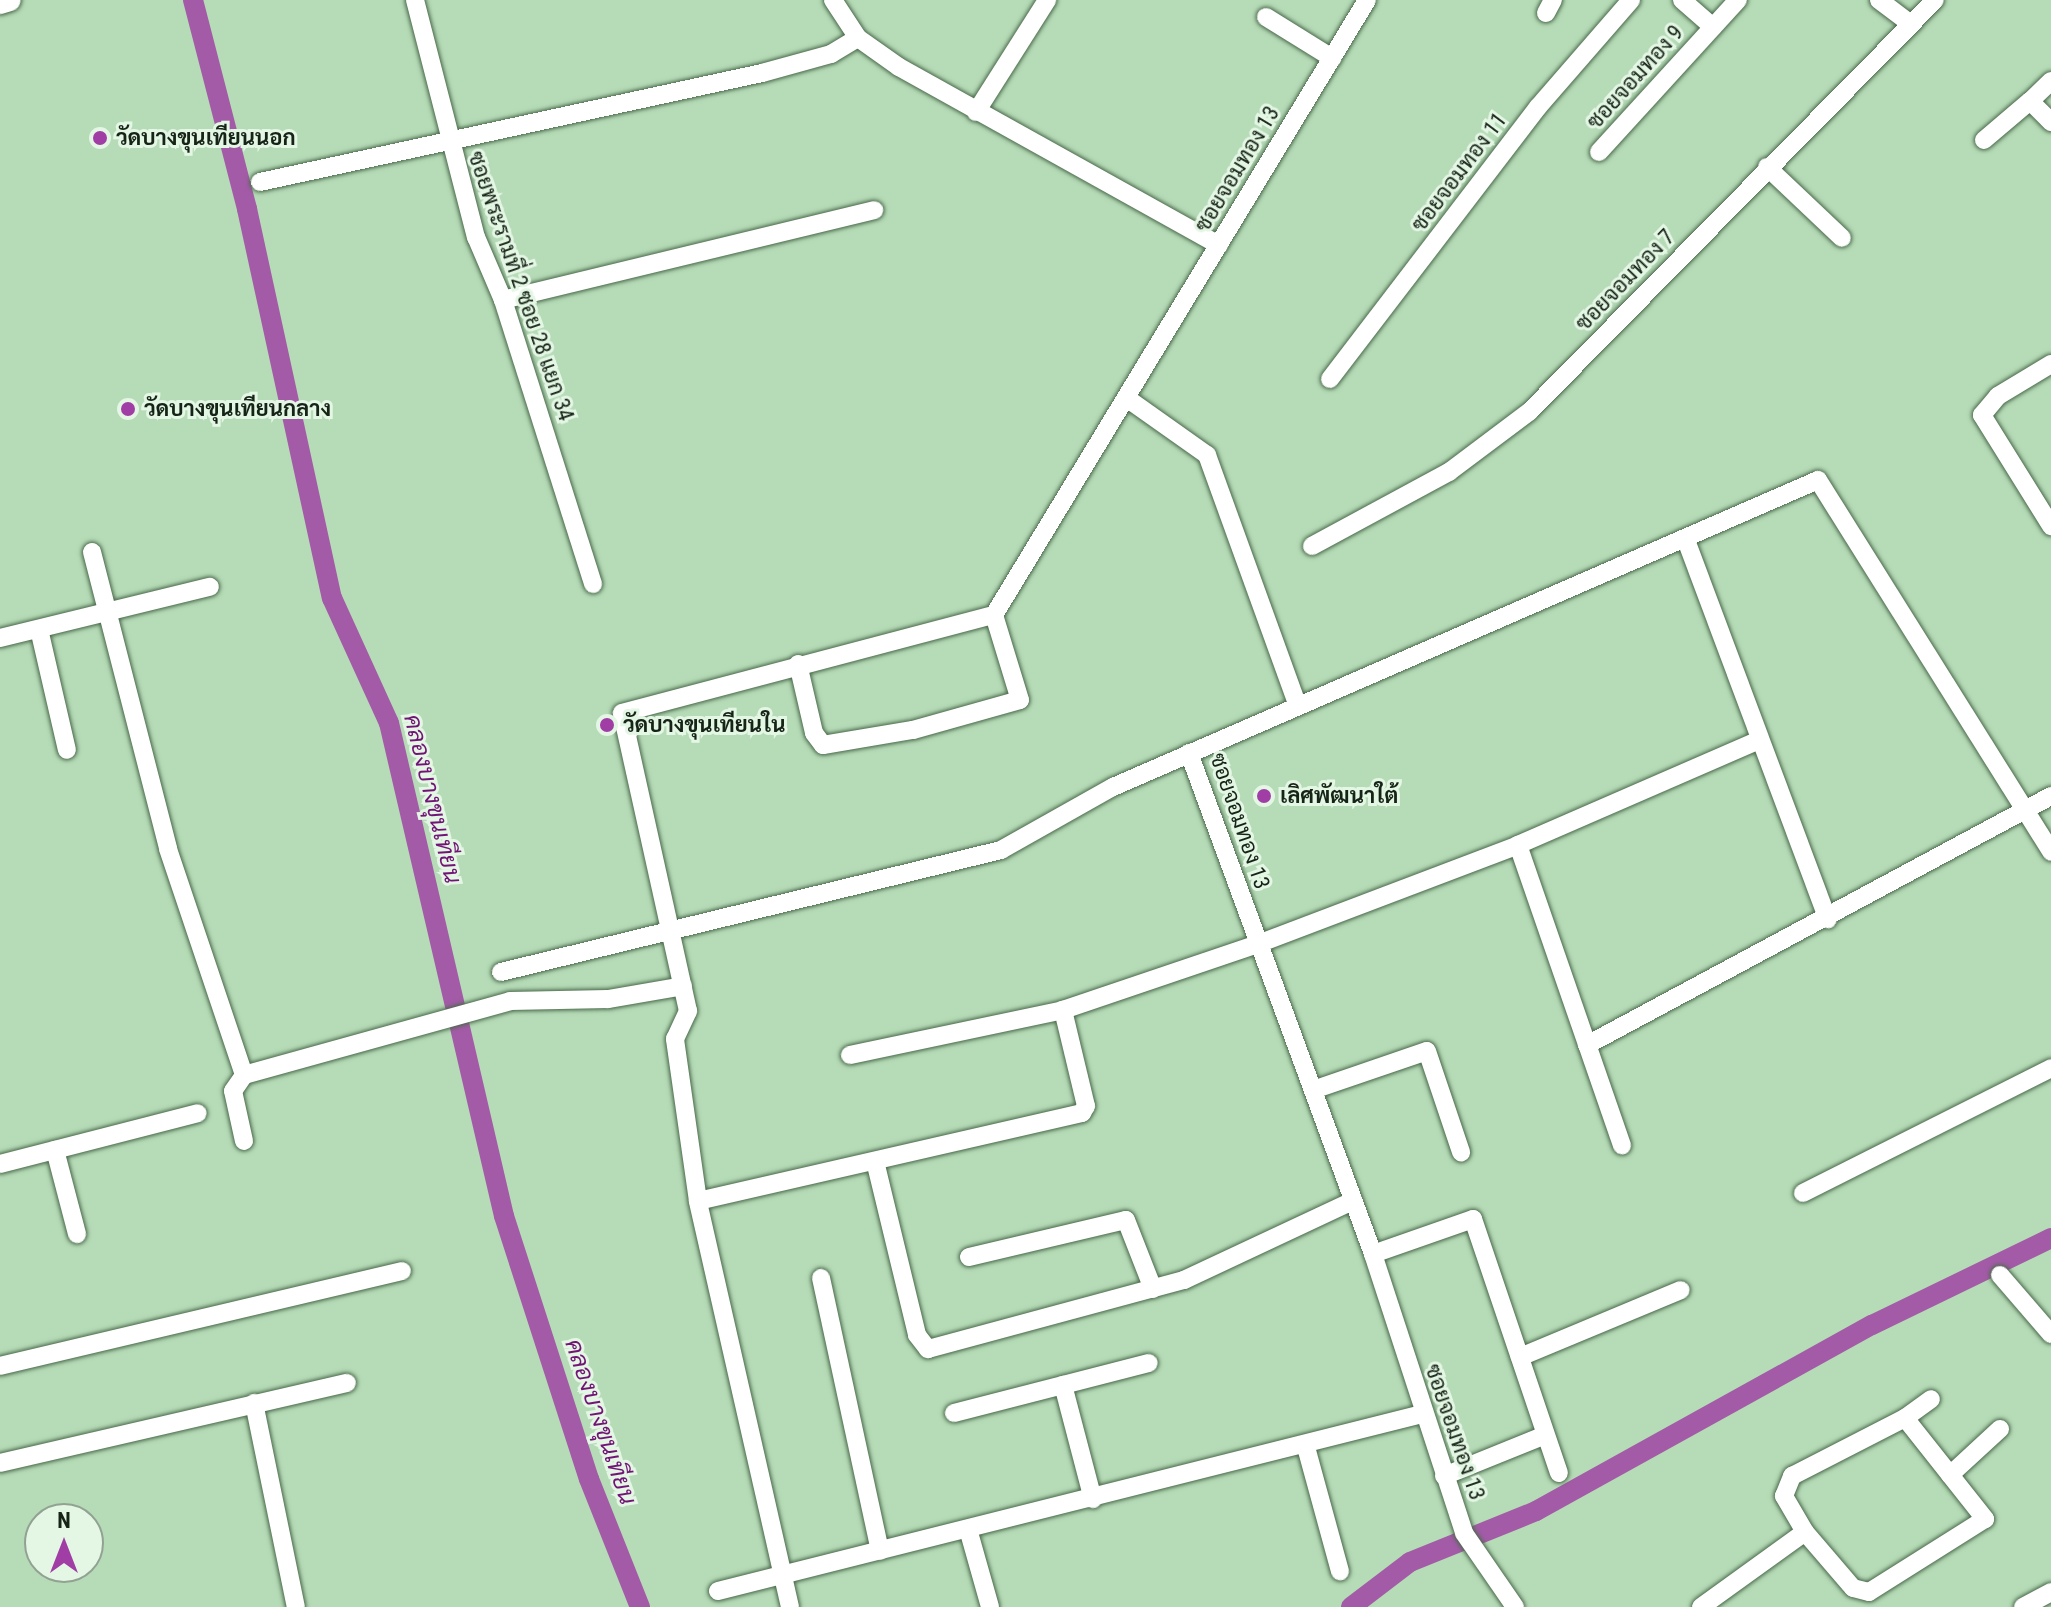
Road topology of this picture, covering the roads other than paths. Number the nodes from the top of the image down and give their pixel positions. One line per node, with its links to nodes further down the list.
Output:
1 (10, 0): 11 (street)
2 (415, 0): 22 (street, ซอยพระรามที่ 2 ซอย 28 แยก 34)
3 (833, 0): 15 (street)
4 (1047, 0): 19 (street)
5 (1367, 0): 16 (street, ซอยจอมทอง 13)
6 (1631, 0): 31 (street, ซอยจอมทอง 11)
7 (1682, 0): 14 (street)
8 (1738, 0): 14 (street, ซอยจอมทอง 9)
9 (1879, 0): 13 (street)
10 (1935, 0): 13 (street, ซอยจอมทอง 7)
11 (0, 3)
12 (1266, 17): 16 (street)
13 (1911, 24): 24 (street, ซอยจอมทอง 7)
14 (1713, 27): 23 (street, ซอยจอมทอง 9)
15 (858, 38): 19 (street); 22 (street)
16 (1332, 58): 28 (street, ซอยจอมทอง 13)
17 (2051, 81): 18 (street)
18 (2030, 101): 20 (street); 21 (street)
19 (976, 112): 28 (street)
20 (2051, 122)
21 (1984, 140)
22 (447, 142): 25 (street); 29 (street, ซอยพระรามที่ 2 ซอย 28 แยก 34)
23 (1599, 152)
24 (1767, 167): 27 (street); 35 (street, ซอยจอมทอง 7)
25 (260, 182)
26 (874, 210): 29 (street)
27 (1842, 238)
28 (1219, 245): 32 (street, ซอยจอมทอง 13)
29 (503, 300): 37 (street, ซอยพระรามที่ 2 ซอย 28 แยก 34)
30 (2051, 364): 33 (street)
31 (1330, 379)
32 (1128, 399): 40 (street, ซอยจอมทอง 13); 44 (street)
33 (2051, 526)
34 (1686, 540): 44 (street, ซอยจอมทอง 13); 45 (street); 49 (street, ซอยจอมทอง 13)
35 (1312, 546)
36 (92, 552): 39 (street)
37 (593, 584)
38 (210, 587): 39 (street)
39 (108, 612): 41 (street); 61 (street)
40 (994, 615): 43 (street); 43 (street)
41 (39, 629): 42 (street); 46 (street)
42 (0, 638)
43 (798, 664): 53 (street)
44 (1298, 706): 47 (street, ซอยจอมทอง 13)
45 (1757, 741): 50 (street); 52 (street)
46 (67, 750)
47 (1189, 753): 53 (street); 54 (street, ซอยจอมทอง 13)
48 (2051, 796): 49 (street)
49 (2026, 811): 51 (street); 52 (street)
50 (1518, 845): 54 (street); 58 (street)
51 (2051, 852)
52 (1828, 919): 58 (street)
53 (669, 930): 55 (street); 56 (street)
54 (1258, 944): 57 (street); 62 (street, ซอยจอมทอง 13)
55 (501, 972)
56 (683, 986): 61 (street); 71 (street)
57 (1063, 1010): 59 (street); 68 (street)
58 (1587, 1045): 65 (street)
59 (850, 1055)
60 (2051, 1068): 70 (street)
61 (244, 1075): 64 (street)
62 (1313, 1090): 67 (street); 72 (street, ซอยจอมทอง 13)
63 (198, 1113): 66 (street)
64 (244, 1141)
65 (1622, 1146)
66 (55, 1150): 69 (street); 73 (street)
67 (1461, 1152)
68 (875, 1161): 71 (street); 79 (street)
69 (0, 1164)
70 (1803, 1193)
71 (698, 1201): 104 (street)
72 (1353, 1201): 74 (street, ซอยจอมทอง 13); 79 (street)
73 (77, 1234)
74 (1373, 1254): 82 (street); 90 (street, ซอยจอมทอง 13)
75 (969, 1257): 79 (street)
76 (402, 1271): 84 (street)
77 (2000, 1275): 81 (street)
78 (821, 1278): 102 (street)
79 (1153, 1289)
80 (1681, 1290): 82 (street)
81 (2051, 1334)
82 (1520, 1357): 93 (street)
83 (1149, 1363): 86 (street)
84 (0, 1366)
85 (347, 1383): 88 (street)
86 (1063, 1385): 89 (street); 99 (street)
87 (1931, 1399): 91 (street)
88 (254, 1403): 95 (street); 107 (street)
89 (954, 1413)
90 (1422, 1414): 94 (street); 98 (street, ซอยจอมทอง 13)
91 (1905, 1418): 97 (street); 101 (street)
92 (2000, 1429): 97 (street)
93 (1543, 1436): 96 (street); 98 (street)
94 (1306, 1447): 99 (street); 103 (street)
95 (0, 1463)
96 (1559, 1473)
97 (1950, 1475): 101 (street)
98 (1444, 1476): 110 (street, ซอยจอมทอง 13)
99 (1093, 1499): 100 (street)
100 (968, 1529): 102 (street); 109 (street)
101 (1805, 1532): 111 (street)
102 (880, 1551): 104 (street)
103 (1340, 1571)
104 (782, 1575): 105 (street); 108 (street)
105 (718, 1591)
106 (2051, 1592): 112 (street)
107 (296, 1607)
108 (790, 1607)
109 (990, 1607)
110 (1515, 1607)
111 (1701, 1607)
112 (2023, 1607)

